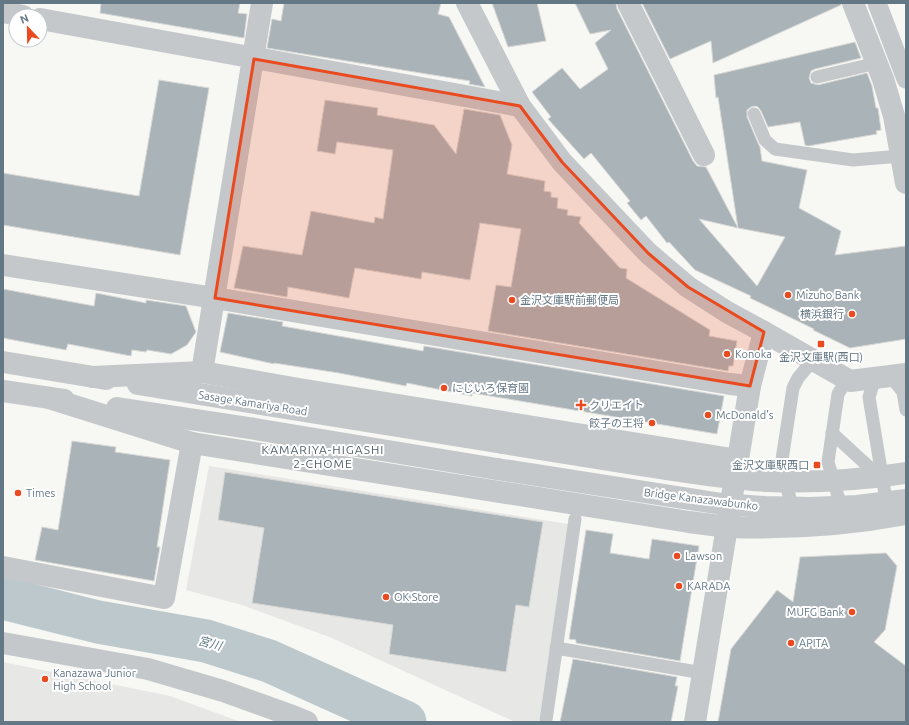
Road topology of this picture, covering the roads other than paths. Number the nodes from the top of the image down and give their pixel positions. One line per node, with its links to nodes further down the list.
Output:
1 (262, 3): 7 (street)
2 (467, 3): 11 (street)
3 (628, 3): 13 (street)
4 (853, 3): 8 (street)
5 (877, 3): 10 (street)
6 (48, 20): 7 (street)
7 (254, 59): 11 (street); 17 (street)
8 (877, 63): 9 (lane); 14 (street)
9 (817, 77)
10 (906, 79)
11 (520, 106): 18 (street)
12 (754, 114): 14 (lane)
13 (704, 155)
14 (901, 156): 15 (street)
15 (906, 183)
16 (3, 265): 17 (street)
17 (215, 298): 21 (street); 25 (street)
18 (764, 332): 19 (street); 25 (street)
19 (813, 360): 24 (street); 37 (lane)
20 (3, 362): 23 (street, Sasage Kamariya Road)
21 (202, 372): 23 (street); 31 (street)
22 (890, 376): 24 (street); 28 (lane); 33 (lane)
23 (92, 377): 32 (street, Sasage Kamariya Road, bridge)
24 (850, 381): 29 (lane)
25 (750, 386): 31 (street)
26 (3, 391): 27 (street)
27 (49, 398): 30 (street); 34 (street, Bridge Kanazawabunko, bridge)
28 (906, 410)
29 (832, 433): 33 (lane); 36 (lane)
30 (192, 443): 38 (street); 39 (street)
31 (738, 460): 38 (street)
32 (906, 473)
33 (883, 479): 34 (lane)
34 (903, 510): 36 (street)
35 (574, 519): 41 (lane)
36 (846, 523): 37 (street)
37 (798, 526): 38 (street)
38 (728, 527): 42 (street)
39 (3, 566)
40 (3, 643): 44 (street)
41 (556, 648): 42 (lane); 43 (lane)
42 (703, 673): 45 (street)
43 (546, 720)
44 (307, 722)
45 (695, 722)

